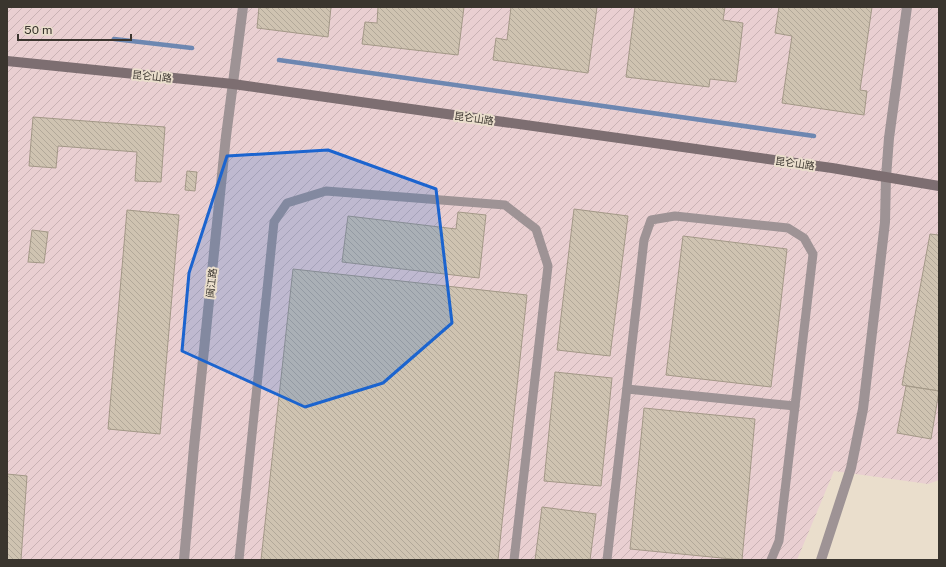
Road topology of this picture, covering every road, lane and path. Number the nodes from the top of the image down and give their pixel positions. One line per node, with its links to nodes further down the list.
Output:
1 (243, 7): 4 (street, 闽江路)
2 (907, 7): 5 (street)
3 (7, 61): 4 (main road, 昆仑山路)
4 (233, 84): 5 (main road, 昆仑山路); 9 (street, 闽江路)
5 (886, 177): 6 (main road, 昆仑山路); 14 (street)
6 (939, 186)
7 (627, 389): 8 (lane); 8 (lane); 12 (lane)
8 (795, 406): 13 (lane)
9 (184, 560)
10 (239, 560): 11 (lane)
11 (514, 560)
12 (608, 560)
13 (771, 560)
14 (821, 560)

